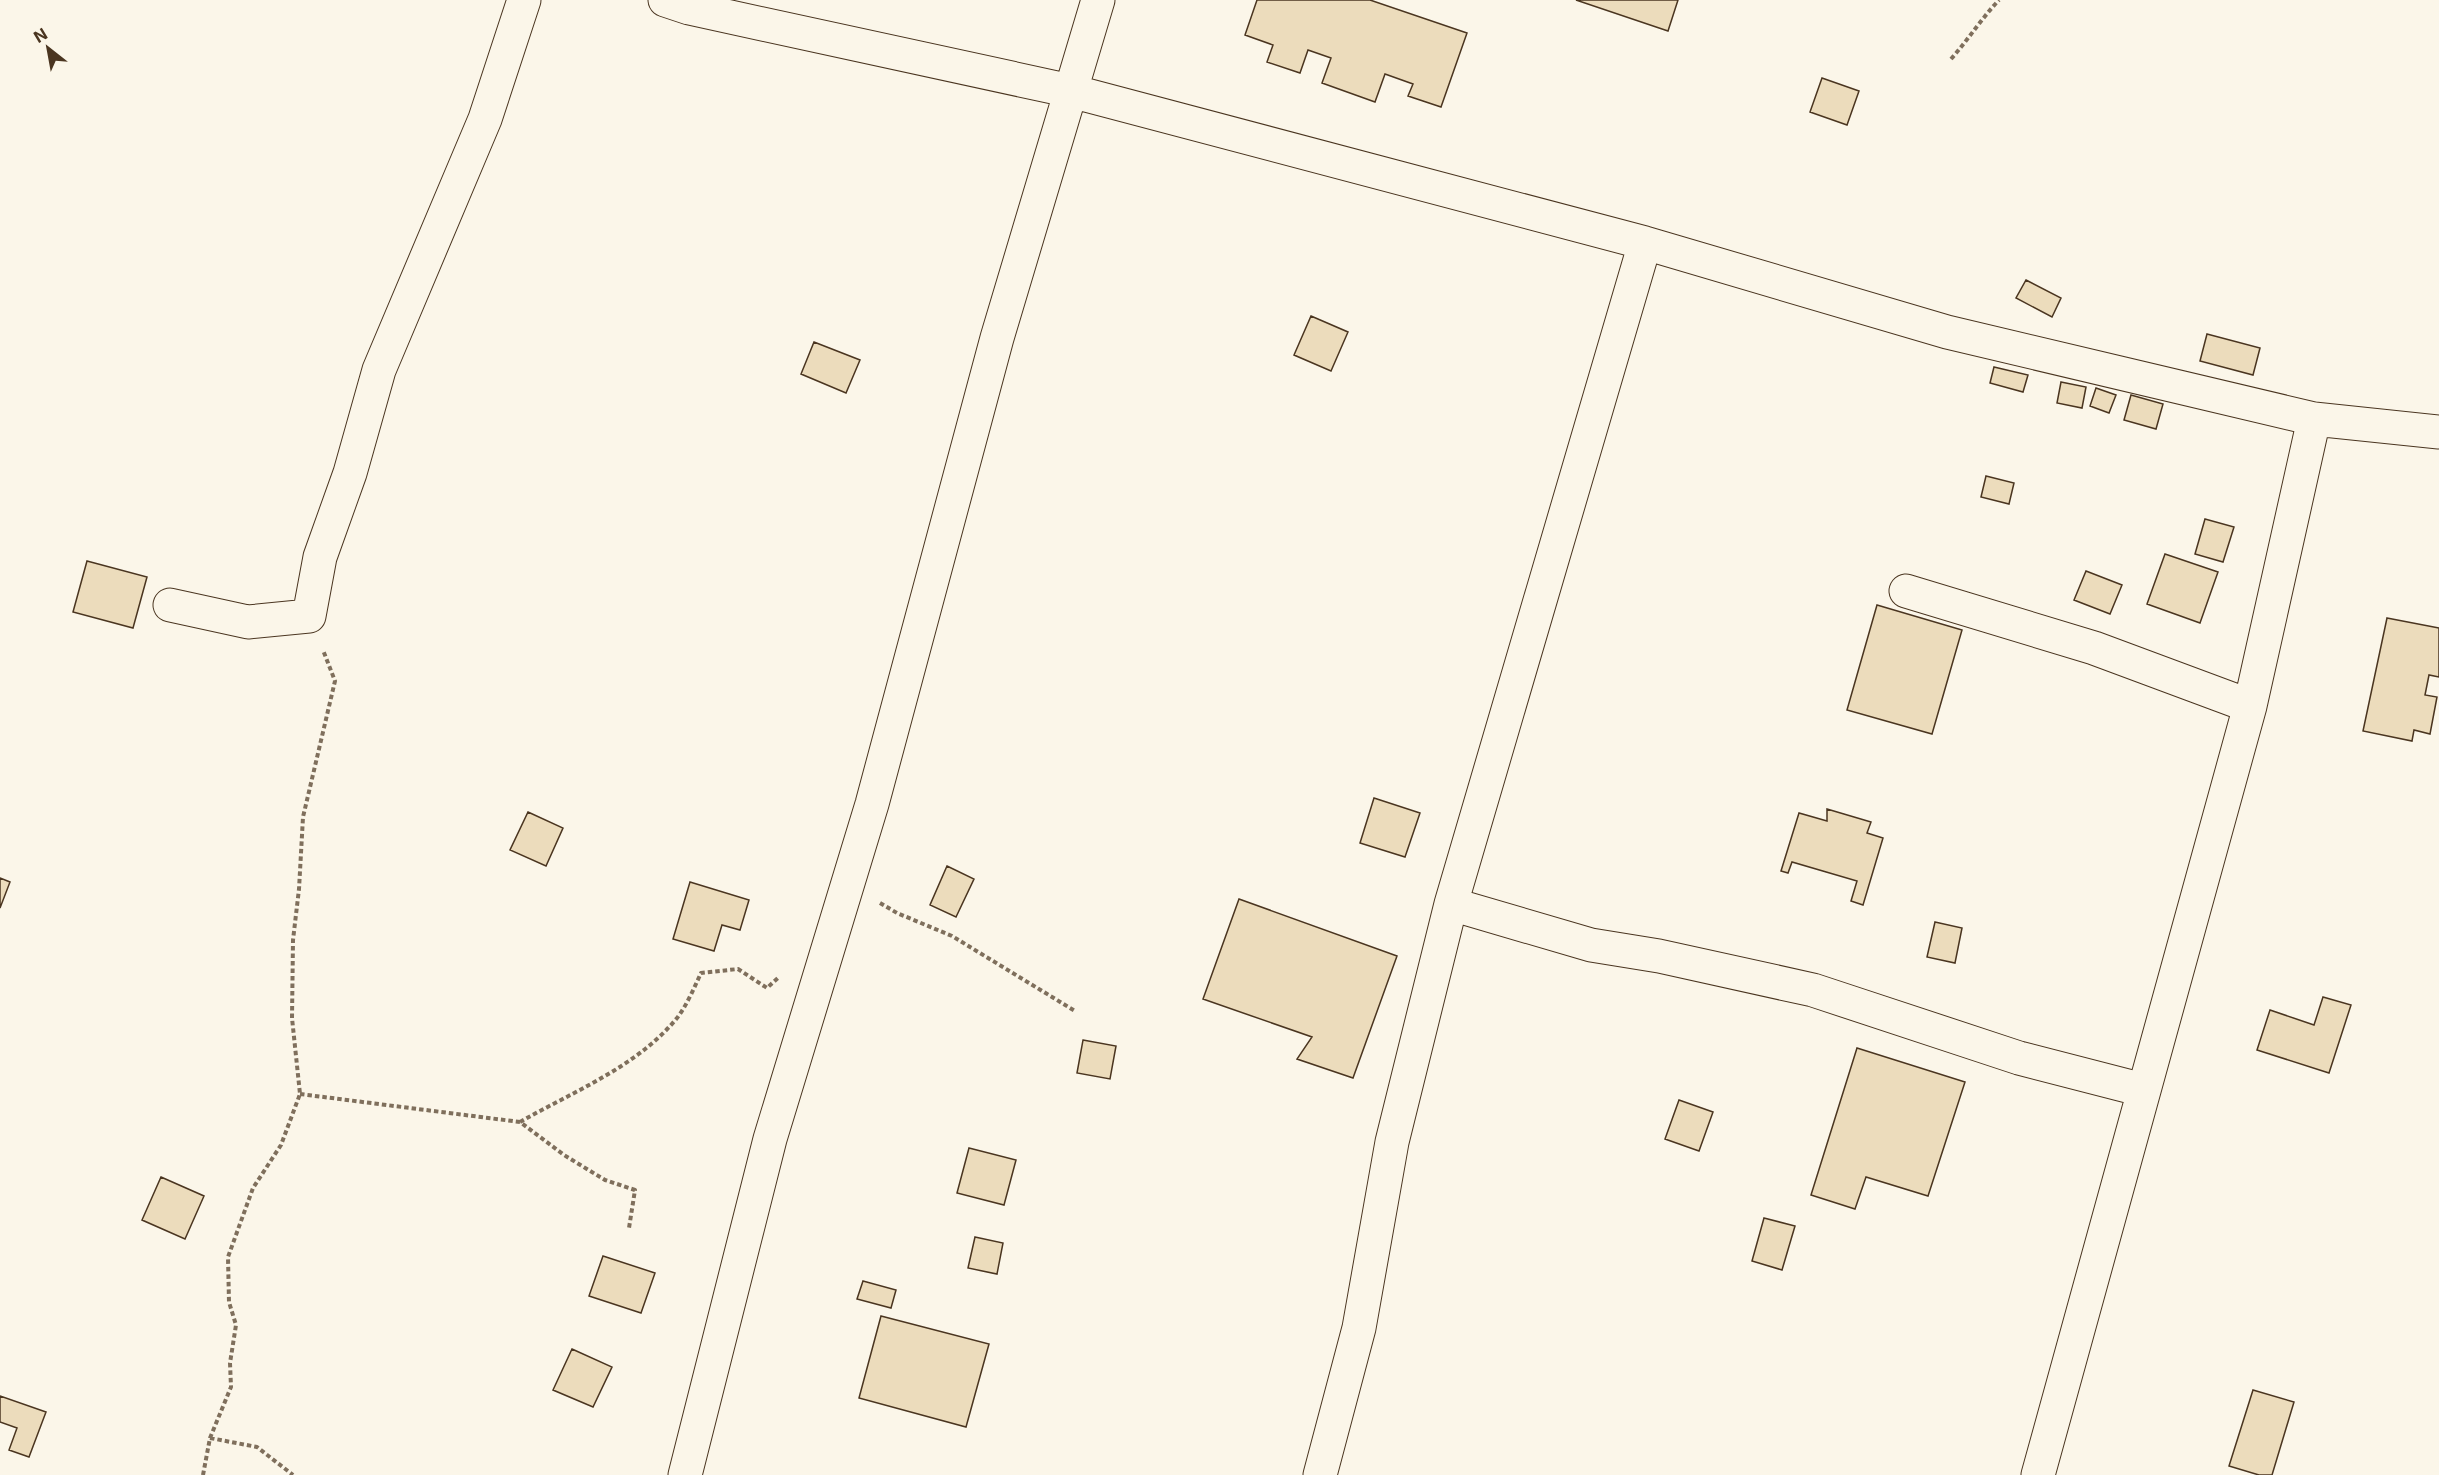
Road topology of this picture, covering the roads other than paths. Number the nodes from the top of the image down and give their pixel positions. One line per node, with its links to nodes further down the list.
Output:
1 (524, 0): 9 (street)
2 (665, 0): 4 (street)
3 (1098, 0): 4 (street)
4 (1071, 91): 5 (street); 13 (street)
5 (1645, 243): 6 (street); 11 (street)
6 (2314, 419): 7 (street); 10 (street)
7 (2439, 432)
8 (1906, 591): 10 (street)
9 (170, 605)
10 (2250, 706): 12 (street)
11 (1451, 904): 12 (street); 14 (street)
12 (2144, 1090): 15 (street)
13 (685, 1475)
14 (1320, 1475)
15 (2038, 1475)

